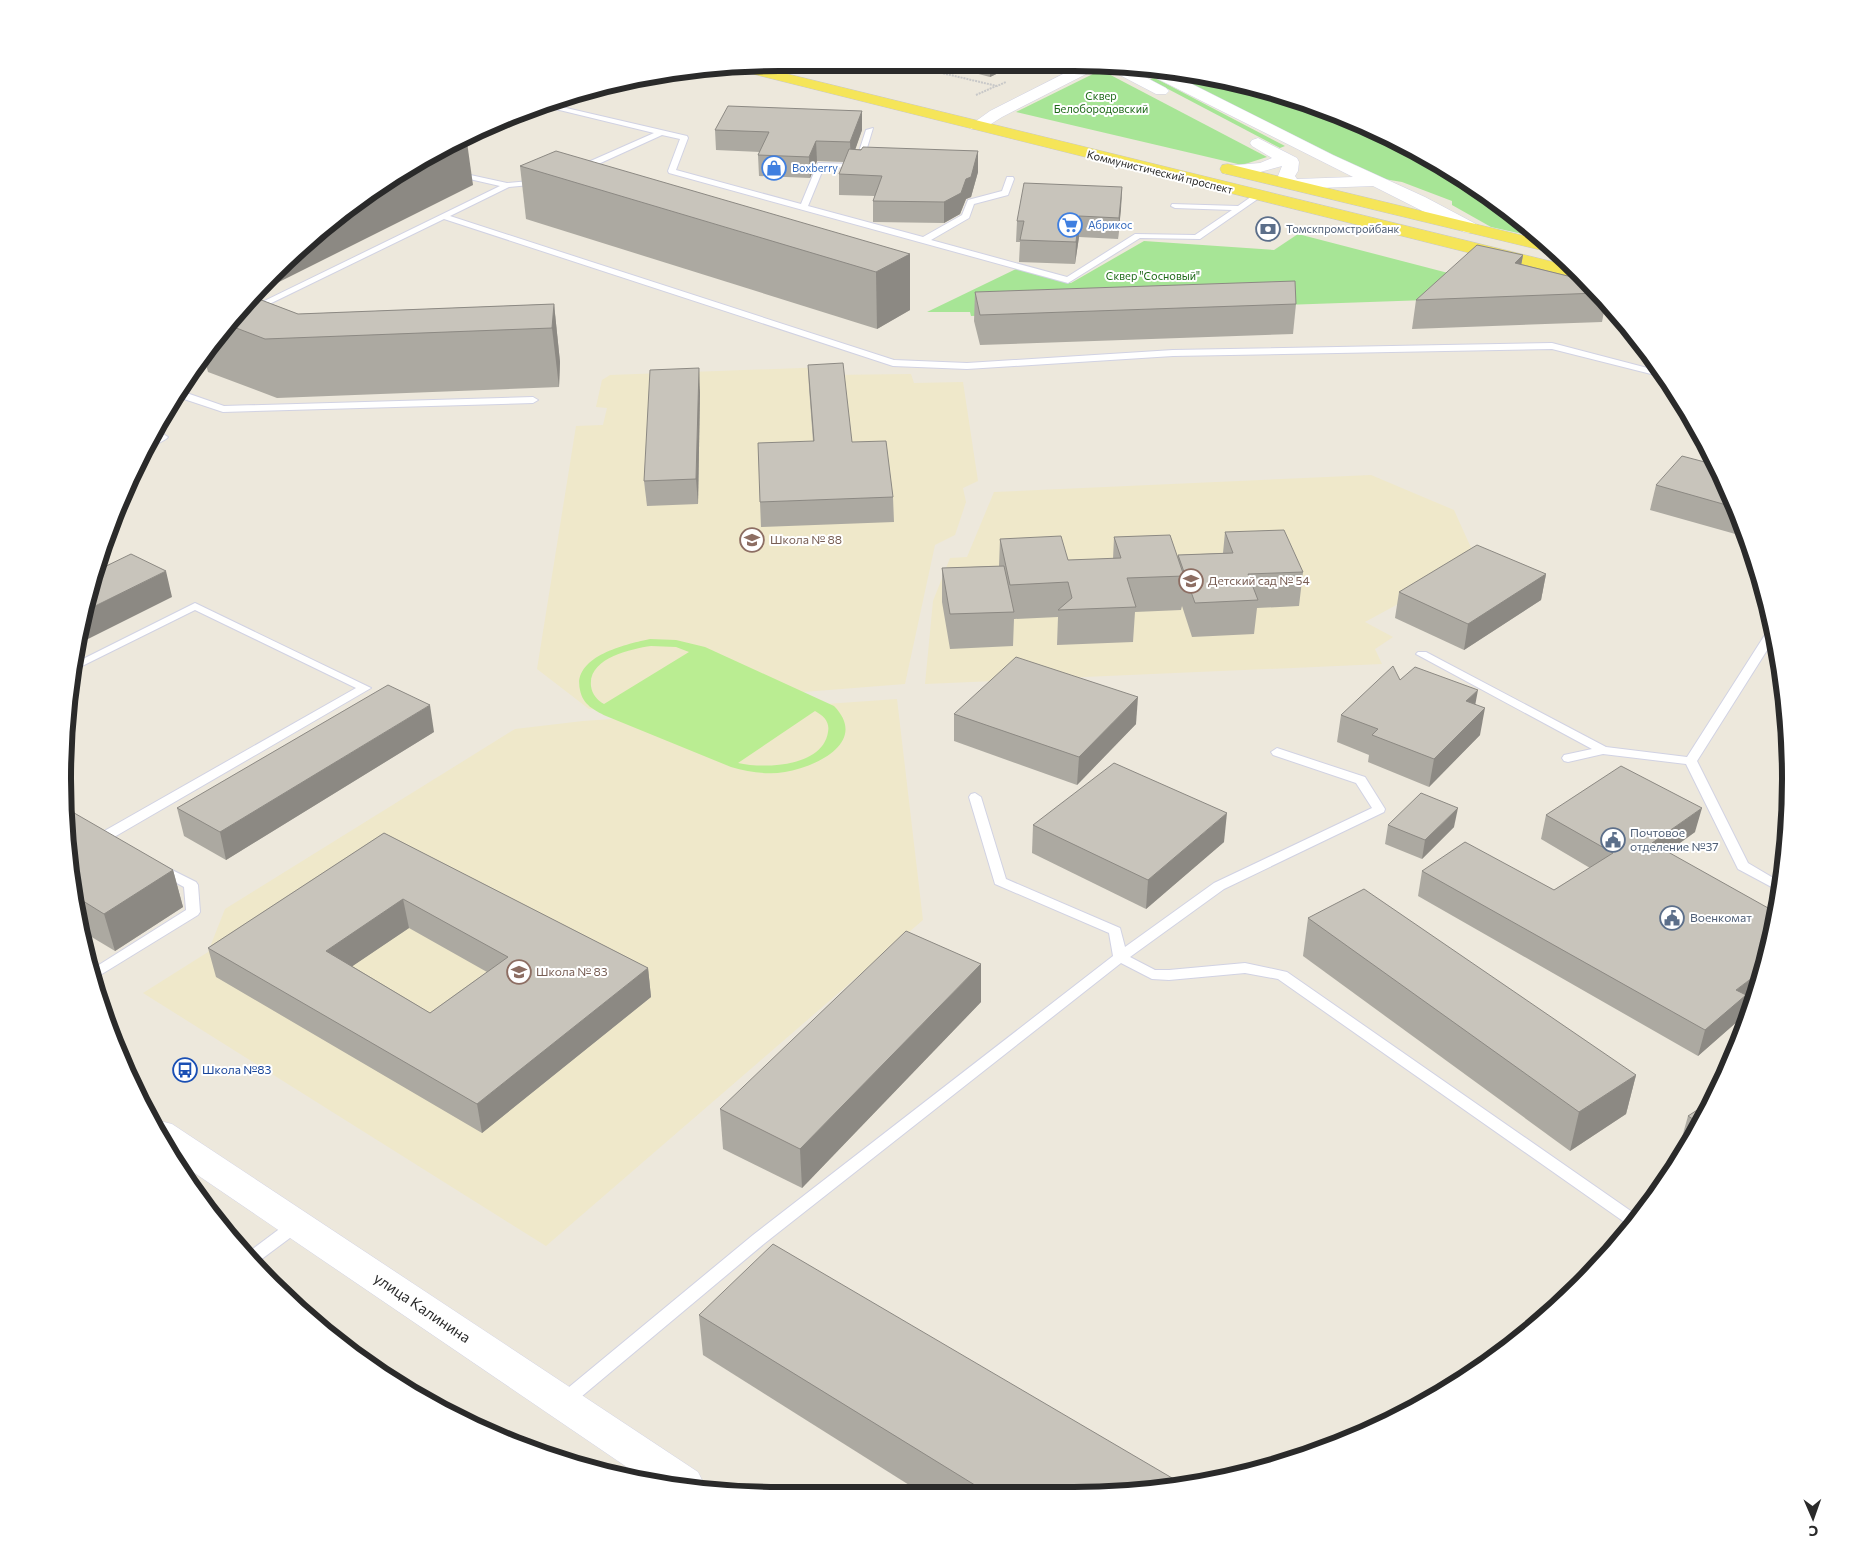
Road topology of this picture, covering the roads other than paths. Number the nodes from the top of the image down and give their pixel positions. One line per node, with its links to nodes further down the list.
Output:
1 (1081, 71): 8 (street)
2 (761, 72): 10 (main road, Коммунистический проспект)
3 (1128, 74): 7 (street)
4 (1165, 77): 15 (street)
5 (974, 101): 8 (main road)
6 (557, 107): 12 (lane)
7 (1192, 108)
8 (996, 114): 9 (main road); 10 (street)
9 (1024, 120)
10 (977, 126): 25 (main road, Коммунистический проспект)
11 (870, 130): 27 (lane)
12 (662, 132): 19 (lane); 27 (lane)
13 (1243, 135): 14 (street)
14 (1285, 158): 17 (street); 23 (street)
15 (1327, 159): 22 (street); 23 (street)
16 (1213, 166): 17 (main road, Коммунистический проспект)
17 (1232, 170): 23 (main road, Коммунистический проспект)
18 (449, 171): 24 (lane)
19 (574, 172)
20 (1010, 179): 31 (lane)
21 (546, 181): 24 (lane)
22 (1377, 182): 23 (street); 30 (street)
23 (1292, 184): 25 (street); 30 (main road, Коммунистический проспект)
24 (507, 185): 29 (lane)
25 (1263, 197): 28 (lane); 33 (main road, Коммунистический проспект)
26 (1175, 206): 28 (lane)
27 (804, 207): 31 (lane)
28 (1241, 208): 31 (lane)
29 (443, 216): 34 (lane); 35 (lane)
30 (1470, 228): 32 (main road, Коммунистический проспект)
31 (924, 240)
32 (1538, 244)
33 (1566, 271)
34 (248, 311)
35 (1652, 372)
36 (185, 395): 37 (lane)
37 (533, 400)
38 (164, 437): 39 (lane)
39 (158, 440)
40 (1768, 640): 46 (lane)
41 (1422, 654): 43 (lane)
42 (81, 664): 49 (lane)
43 (1603, 750): 45 (lane); 46 (lane)
44 (1277, 752): 53 (lane)
45 (1568, 758)
46 (1691, 762): 52 (lane)
47 (975, 796): 53 (lane)
48 (90, 829): 49 (lane)
49 (104, 837): 50 (lane)
50 (122, 847)
51 (148, 861): 54 (lane)
52 (1774, 883)
53 (1120, 957): 56 (lane); 58 (lane)
54 (98, 972)
55 (172, 1142): 57 (street, улица Калинина)
56 (1629, 1217)
57 (296, 1224): 60 (lane); 61 (street, улица Калинина)
58 (759, 1239): 59 (lane); 61 (lane)
59 (776, 1249)
60 (256, 1256)
61 (563, 1402): 62 (street, улица Калинина)
62 (677, 1479)

